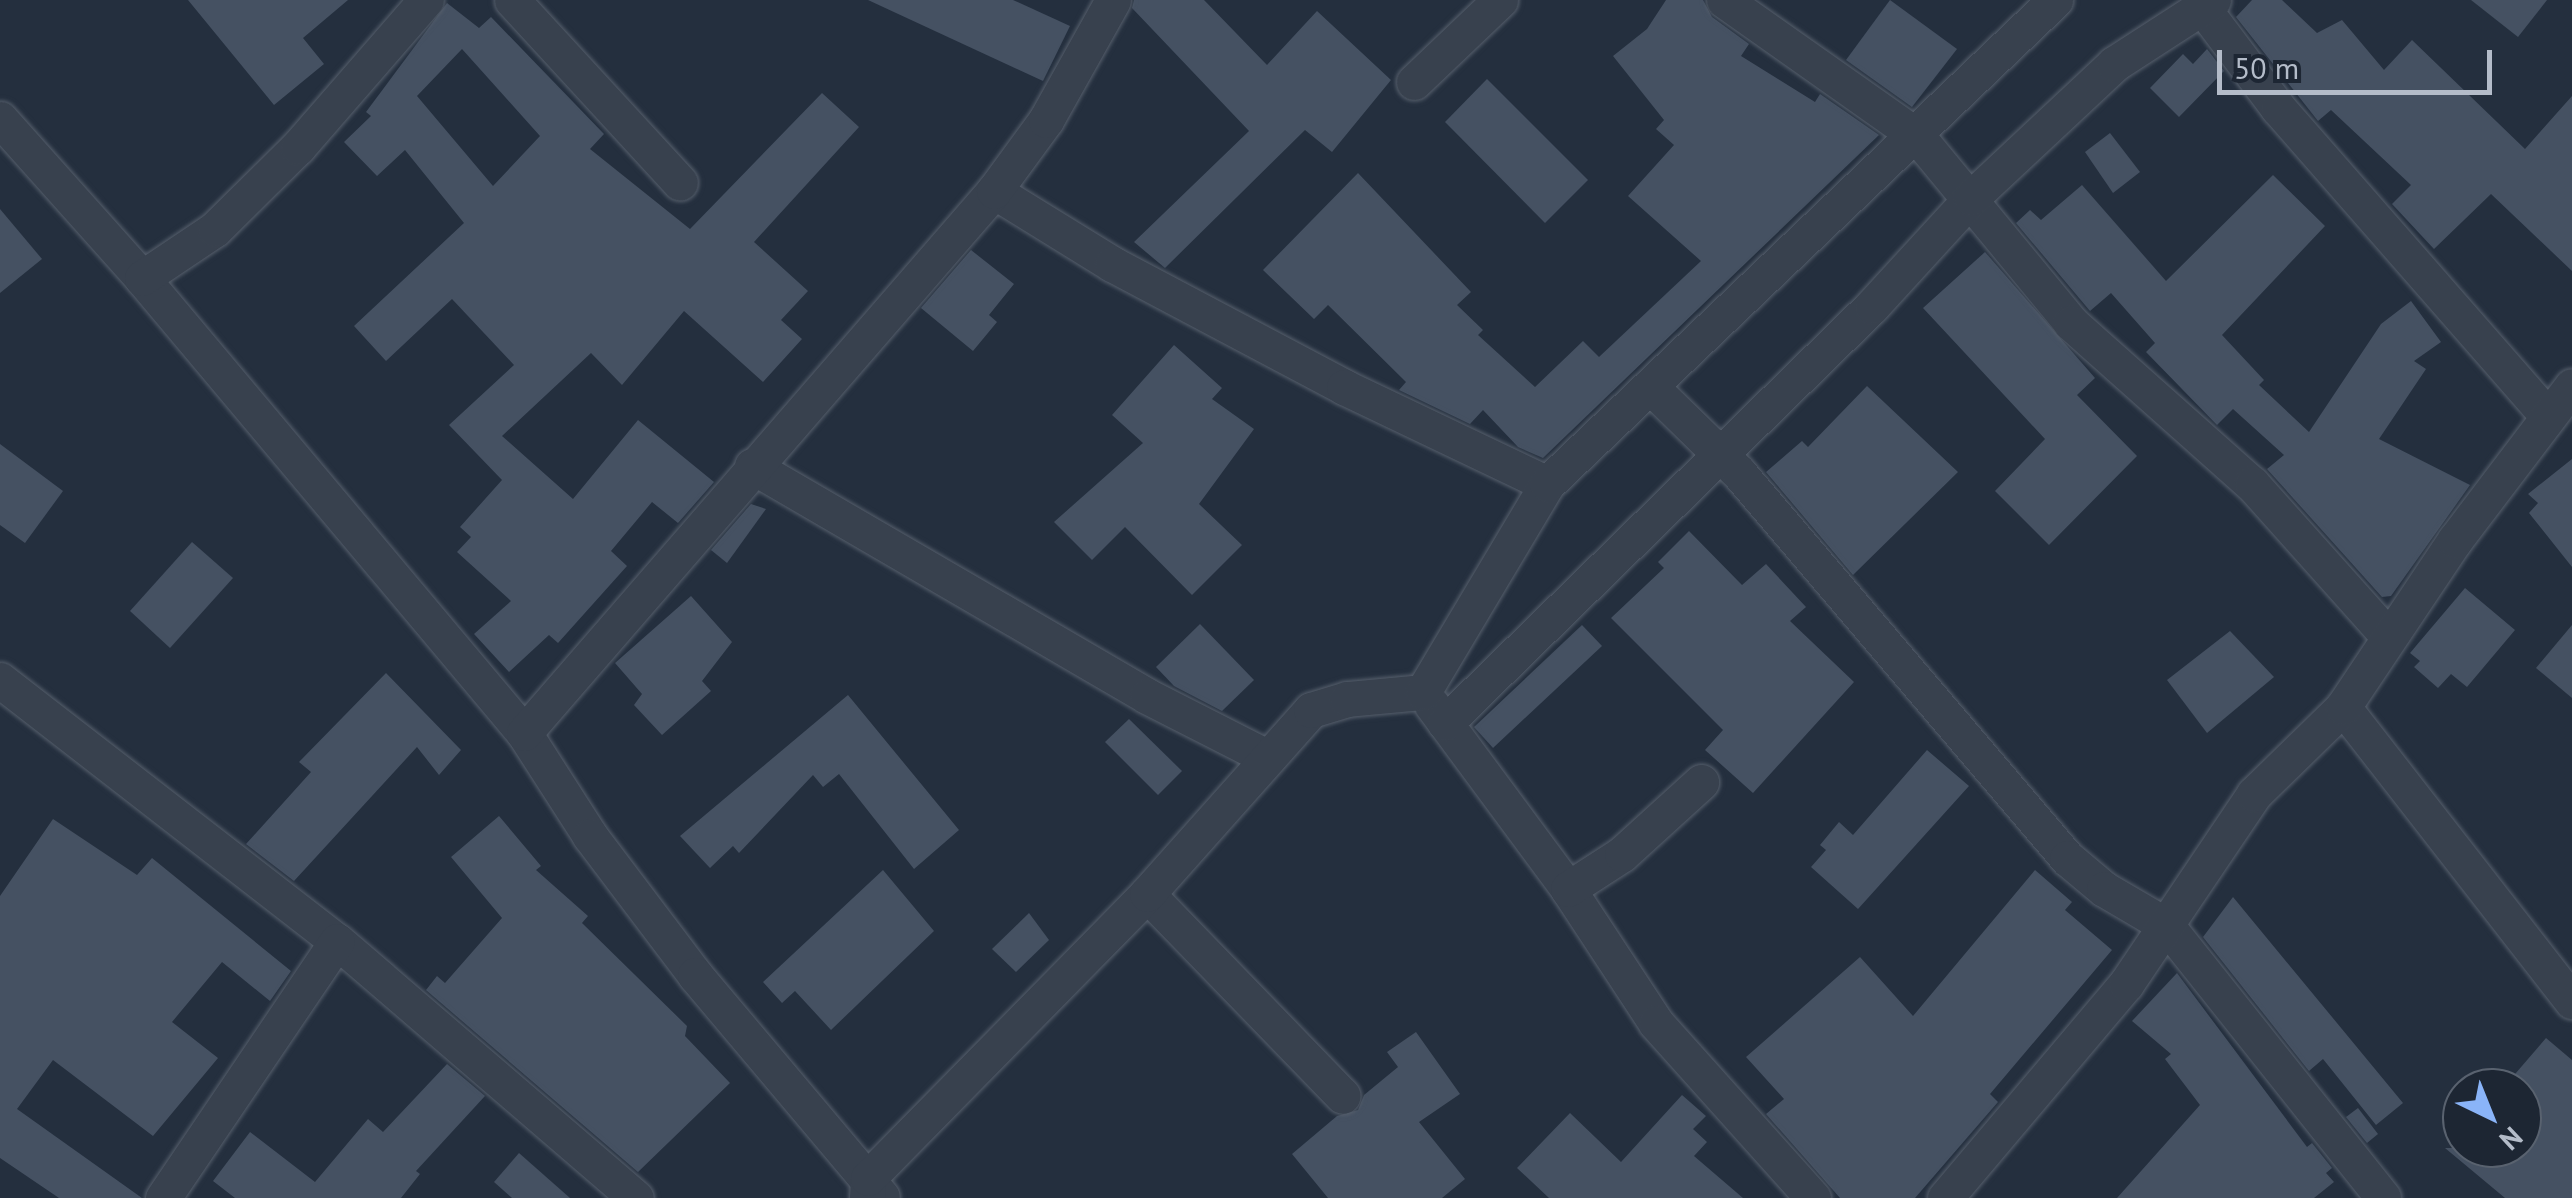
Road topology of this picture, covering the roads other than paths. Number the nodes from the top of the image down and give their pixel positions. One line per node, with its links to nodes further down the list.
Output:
1 (512, 0): 11 (street)
2 (1113, 0): 12 (street)
3 (1500, 0): 8 (street)
4 (1724, 0): 10 (street)
5 (2055, 0): 10 (street)
6 (421, 3): 14 (street)
7 (2209, 6): 13 (street); 17 (street)
8 (1414, 82)
9 (0, 120): 14 (street)
10 (1917, 136): 13 (street); 15 (street)
11 (680, 183)
12 (994, 191): 19 (street); 20 (street)
13 (1971, 198): 18 (street); 21 (street)
14 (142, 278): 26 (street)
15 (1650, 386): 18 (street); 20 (street)
16 (2572, 386): 17 (street)
17 (2548, 415): 21 (street)
18 (1718, 452): 25 (street); 31 (street)
19 (752, 466): 26 (street); 27 (street)
20 (1547, 484): 23 (street)
21 (2387, 635): 24 (street)
22 (0, 680): 32 (street)
23 (1423, 692): 25 (street); 27 (street)
24 (2342, 707): 31 (street); 33 (street)
25 (1445, 723): 29 (street)
26 (524, 733): 35 (street)
27 (1264, 756): 30 (street)
28 (1701, 782): 29 (street)
29 (1568, 890): 38 (street)
30 (1146, 894): 34 (street); 35 (street)
31 (2167, 926): 39 (street); 40 (street)
32 (337, 942): 36 (street); 37 (street)
33 (2572, 1001)
34 (1343, 1096)
35 (872, 1191)
36 (162, 1198)
37 (636, 1198)
38 (1813, 1198)
39 (1945, 1198)
40 (2383, 1198)

